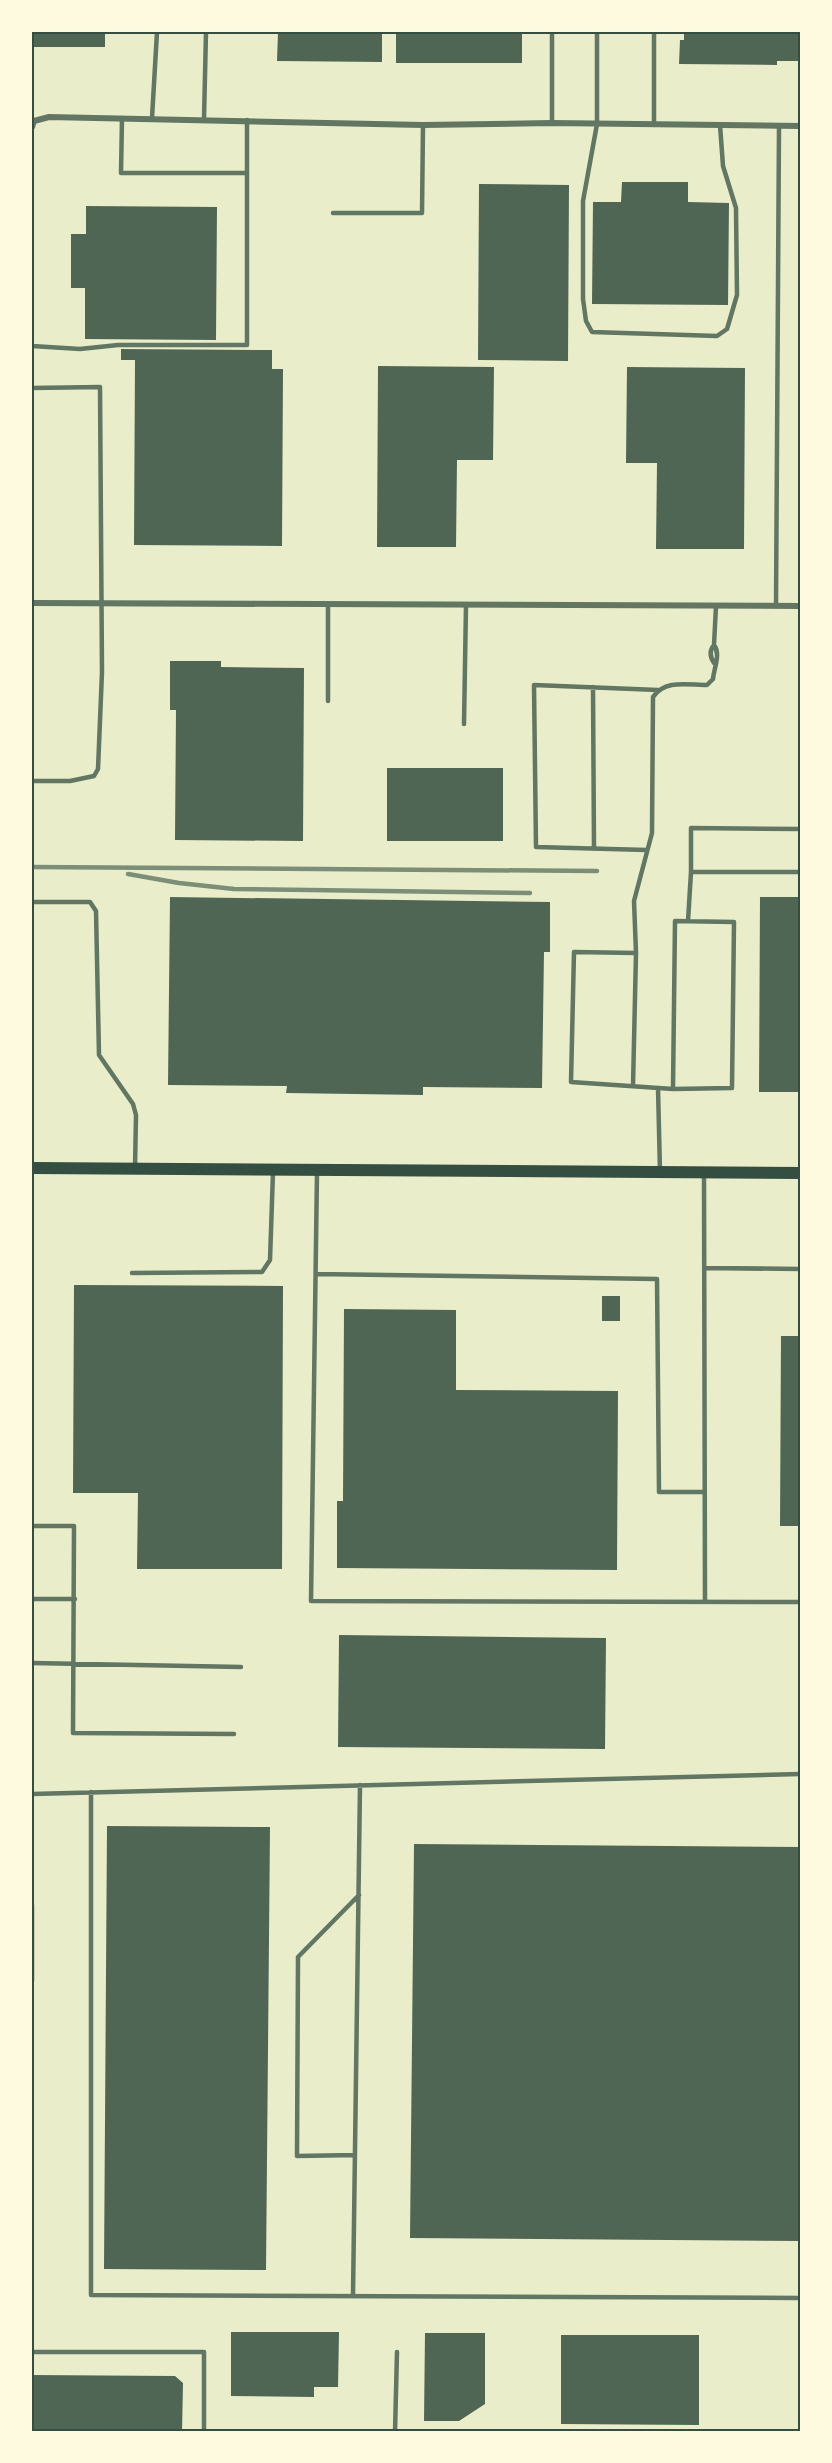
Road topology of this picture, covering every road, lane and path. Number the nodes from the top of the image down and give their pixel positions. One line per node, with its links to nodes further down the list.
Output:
1 (157, 32): 7 (lane)
2 (206, 32): 8 (lane)
3 (552, 32): 10 (lane)
4 (597, 32): 12 (lane)
5 (654, 32): 14 (lane)
6 (122, 118): 7 (street); 11 (street); 18 (lane)
7 (152, 118): 8 (street)
8 (204, 119): 9 (street)
9 (247, 120): 13 (street); 18 (lane)
10 (552, 123): 12 (street); 13 (street)
11 (33, 124)
12 (597, 124): 14 (street); 15 (lane)
13 (423, 125): 19 (lane)
14 (654, 125): 15 (street)
15 (720, 125): 16 (street)
16 (779, 126): 17 (street); 27 (lane)
17 (801, 126)
18 (247, 173): 20 (lane)
19 (333, 213)
20 (32, 346)
21 (32, 388): 23 (lane)
22 (32, 603): 23 (street)
23 (101, 603): 24 (street); 33 (lane)
24 (328, 604): 25 (street); 31 (lane)
25 (466, 605): 26 (street); 32 (lane)
26 (716, 606): 27 (street); 30 (lane)
27 (776, 606): 28 (street)
28 (801, 606)
29 (593, 687): 30 (lane); 35 (lane); 35 (lane)
30 (658, 690): 36 (lane)
31 (328, 701)
32 (464, 724)
33 (32, 781)
34 (801, 829): 37 (lane)
35 (594, 849): 36 (lane)
36 (647, 850): 41 (lane)
37 (691, 872): 38 (lane); 40 (lane)
38 (801, 872)
39 (32, 902): 46 (lane)
40 (688, 921): 44 (lane); 44 (lane)
41 (636, 953): 42 (lane); 42 (lane)
42 (633, 1086): 43 (lane)
43 (658, 1088): 44 (lane); 49 (lane)
44 (673, 1089)
45 (32, 1168): 46 (main road)
46 (135, 1168): 47 (main road)
47 (273, 1169): 48 (main road); 54 (lane)
48 (317, 1170): 49 (main road); 55 (lane)
49 (660, 1172): 50 (main road)
50 (704, 1173): 51 (main road); 52 (lane)
51 (801, 1173)
52 (704, 1268): 53 (lane); 56 (lane)
53 (801, 1269)
54 (132, 1273)
55 (316, 1274): 56 (lane); 60 (lane)
56 (704, 1491): 60 (lane)
57 (32, 1526): 59 (lane)
58 (32, 1599): 59 (lane)
59 (75, 1599): 63 (lane)
60 (705, 1602): 61 (lane)
61 (801, 1602)
62 (32, 1663): 63 (lane)
63 (74, 1664): 64 (lane); 65 (lane)
64 (241, 1667)
65 (234, 1734)
66 (801, 1774): 67 (lane)
67 (360, 1785): 68 (lane); 70 (lane)
68 (91, 1792): 69 (lane); 74 (lane)
69 (32, 1794)
70 (359, 1895): 73 (lane); 73 (lane)
71 (32, 1905): 72 (lane)
72 (32, 1981)
73 (355, 2155): 74 (lane)
74 (353, 2296): 75 (lane)
75 (801, 2298)
76 (32, 2352): 78 (lane)
77 (396, 2352): 79 (lane)
78 (204, 2432)
79 (395, 2432)

